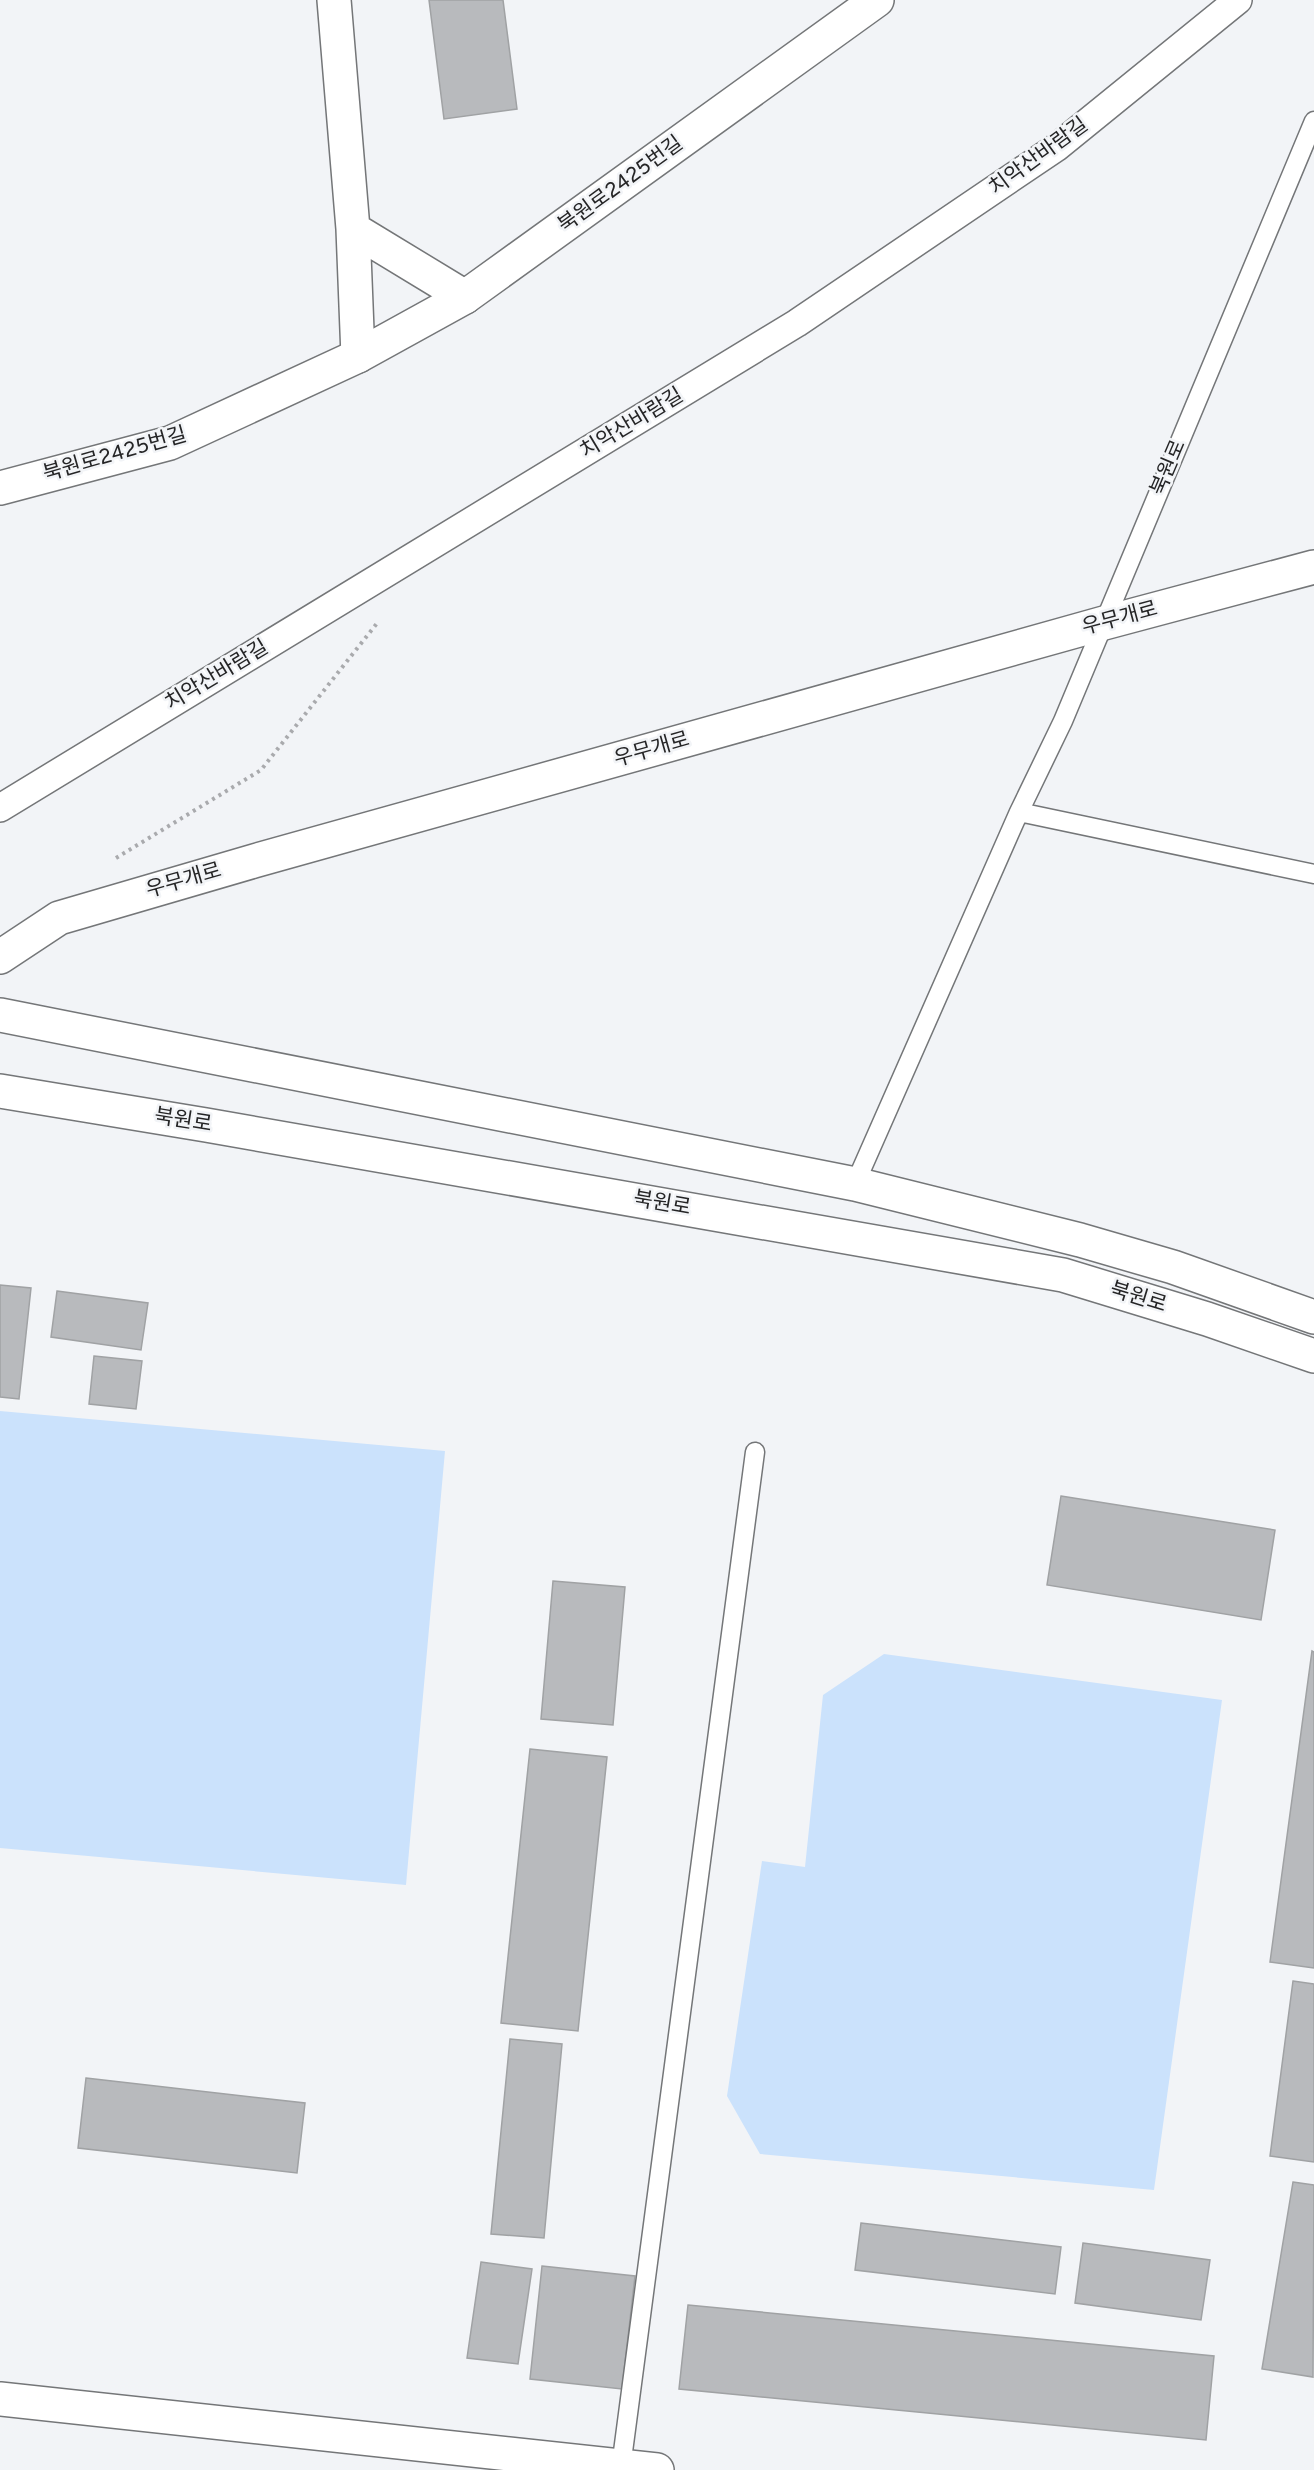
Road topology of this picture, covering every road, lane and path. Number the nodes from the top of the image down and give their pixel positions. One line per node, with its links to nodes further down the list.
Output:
1 (334, 0): 5 (street)
2 (877, 0): 6 (street, 북원로2425번길)
3 (1238, 0): 12 (street, 치악산바람길)
4 (1314, 121): 11 (lane, 북원로)
5 (353, 229): 6 (street); 7 (street)
6 (465, 297): 7 (street, 북원로2425번길)
7 (357, 356): 8 (street, 북원로2425번길)
8 (0, 488)
9 (1314, 567): 11 (street, 우무개로)
10 (385, 613): 14 (path)
11 (1104, 623): 13 (lane, 북원로); 16 (street, 우무개로)
12 (0, 808)
13 (1019, 812): 15 (lane); 19 (lane, 북원로)
14 (106, 864)
15 (1314, 874)
16 (0, 957)
17 (0, 1014): 19 (street, 북원로)
18 (0, 1091): 21 (street, 북원로)
19 (855, 1184): 20 (street, 북원로)
20 (1314, 1317)
21 (1314, 1356)
22 (755, 1452): 24 (lane)
23 (0, 2399): 24 (street)
24 (621, 2468): 25 (street)
25 (657, 2470)

